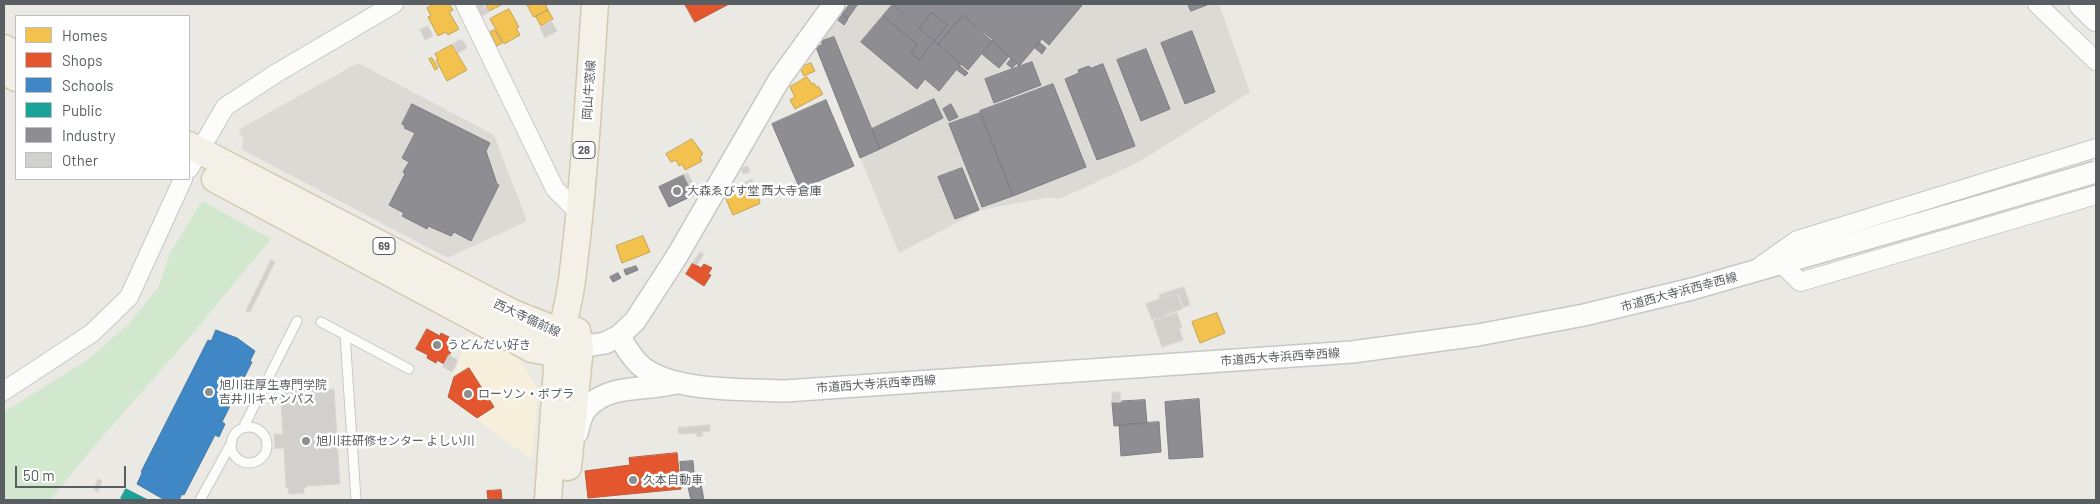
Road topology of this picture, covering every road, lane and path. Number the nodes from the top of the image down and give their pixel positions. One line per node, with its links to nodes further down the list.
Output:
1 (394, 4): 14 (street)
2 (466, 4): 20 (street)
3 (595, 4): 20 (main road, 岡山牛窓線 / 28)
4 (834, 4): 26 (street)
5 (2037, 4): 10 (street)
6 (2081, 4): 7 (main road)
7 (2096, 19)
8 (4, 48): 9 (main road)
9 (15, 54)
10 (2096, 61)
11 (4, 71): 12 (main road)
12 (15, 77)
13 (2096, 148): 15 (street)
14 (190, 162): 27 (main road, 西大寺備前線 / 69)
15 (2030, 168): 19 (street); 22 (street)
16 (2096, 172): 21 (street, 市道西大寺浜西幸西線, bridge)
17 (182, 180): 30 (street)
18 (2096, 194): 19 (street)
19 (2042, 211): 21 (street)
20 (580, 214): 27 (main road, 岡山牛窓線 / 28)
21 (1782, 264): 22 (street, 市道西大寺浜西幸西線)
22 (1751, 273): 29 (street, 市道西大寺浜西幸西線)
23 (297, 321): 31 (lane)
24 (321, 322): 25 (lane)
25 (345, 335): 28 (lane); 35 (lane)
26 (619, 336): 27 (street); 29 (street, 市道西大寺浜西幸西線)
27 (564, 353): 33 (main road, 岡山牛窓線 / 28); 36 (main road, 岡山牛窓線 / 28)
28 (409, 369)
29 (678, 383): 33 (street)
30 (4, 391)
31 (243, 428): 32 (lane); 32 (lane)
32 (232, 441): 34 (lane)
33 (568, 462): 37 (main road, 岡山牛窓線 / 28)
34 (200, 500)
35 (356, 500)
36 (548, 500)
37 (566, 500)

